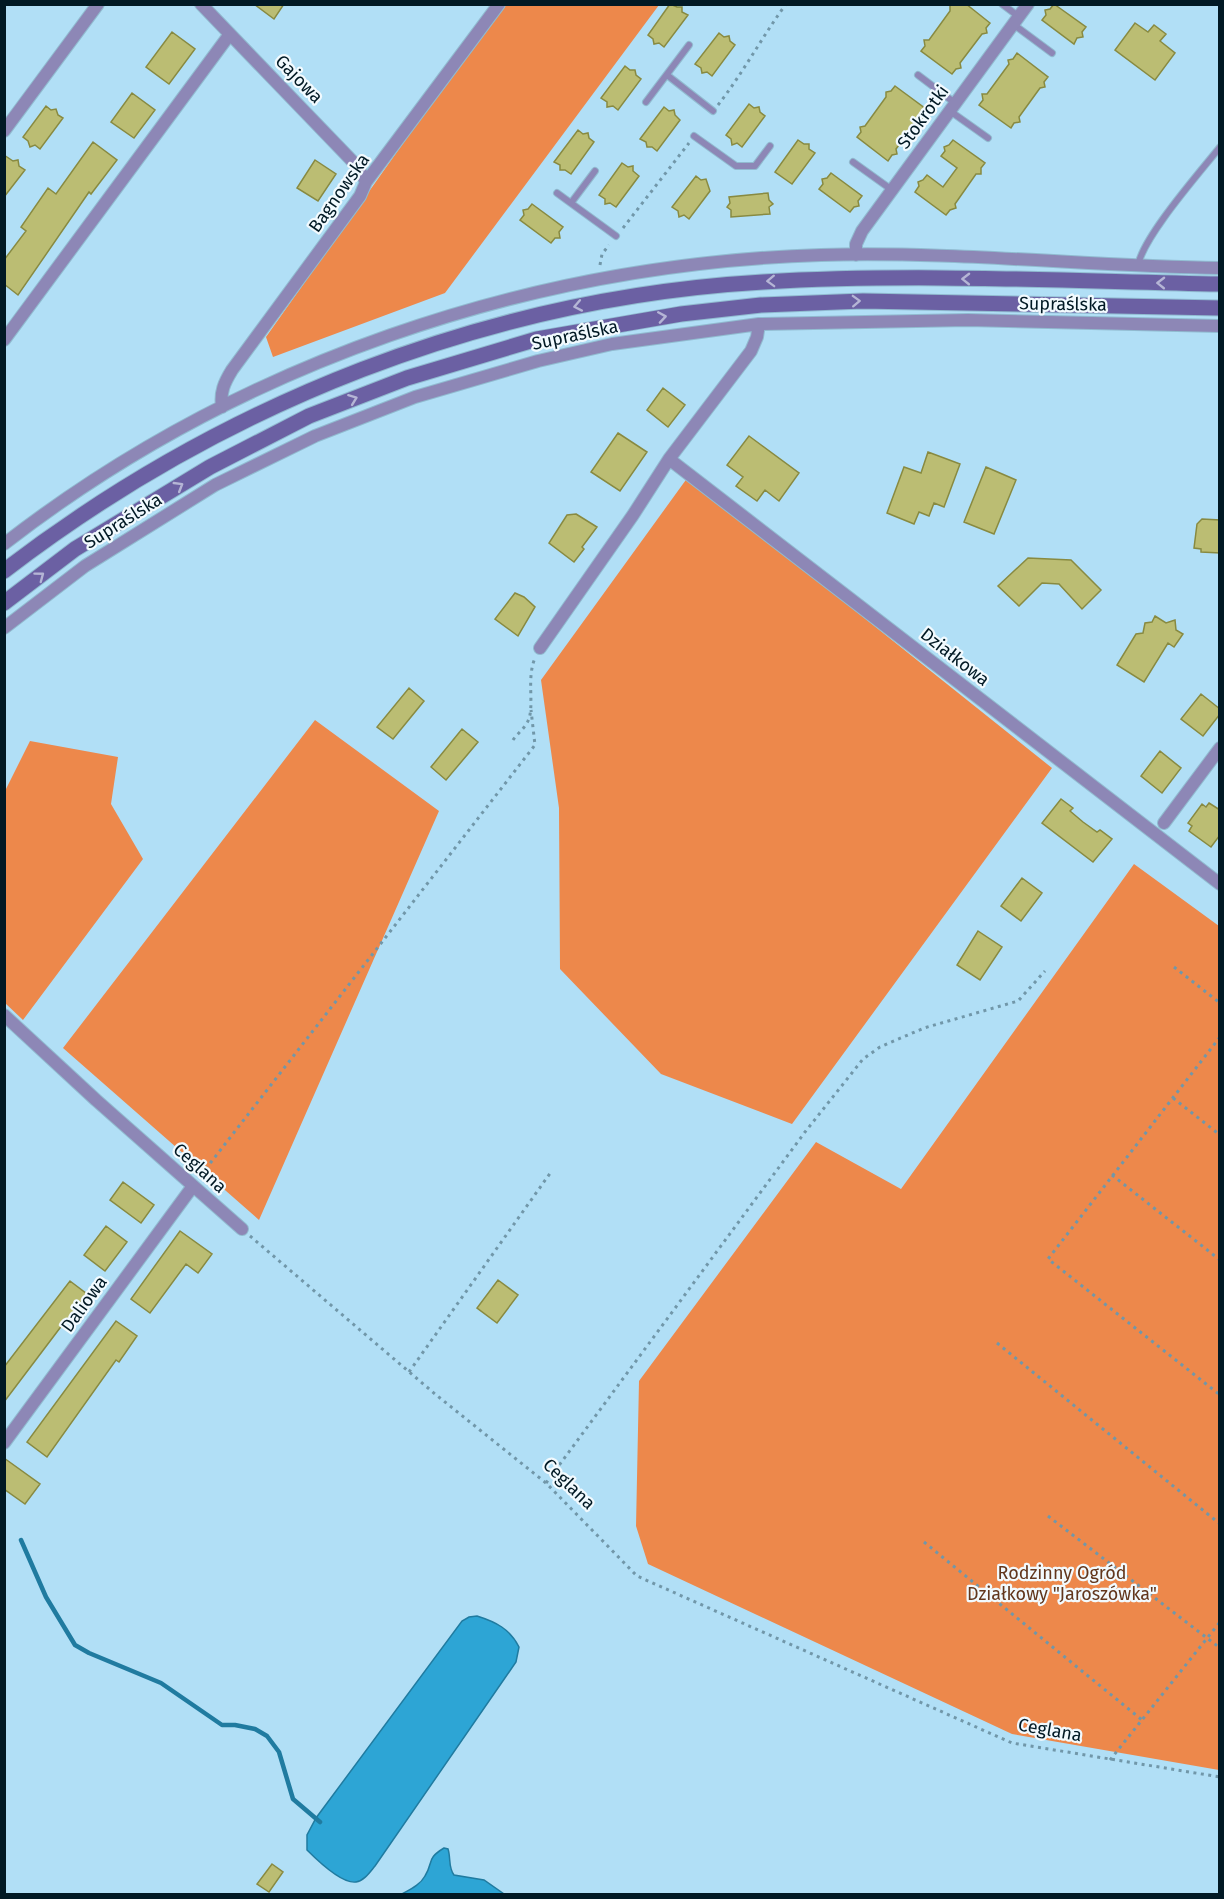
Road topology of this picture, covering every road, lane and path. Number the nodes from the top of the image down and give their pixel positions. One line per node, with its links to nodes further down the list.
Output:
1 (98, 4): 15 (street)
2 (201, 4): 7 (street, Gajowa)
3 (499, 4): 22 (street, Bagnowska)
4 (1002, 4): 6 (lane)
5 (1028, 4): 6 (street, Stokrotki)
6 (1016, 21): 9 (lane); 13 (street, Stokrotki)
7 (230, 34): 22 (street, Gajowa); 34 (street)
8 (689, 45): 10 (lane)
9 (1052, 53)
10 (666, 75): 12 (lane); 14 (lane)
11 (918, 75): 13 (lane)
12 (646, 102)
13 (952, 107): 17 (lane); 23 (street, Stokrotki)
14 (714, 111)
15 (4, 131)
16 (694, 136): 18 (lane)
17 (988, 138)
18 (770, 146)
19 (1220, 147): 28 (lane)
20 (853, 162): 23 (lane)
21 (595, 171): 25 (lane)
22 (366, 182): 35 (street, Bagnowska)
23 (892, 190): 27 (street, Stokrotki)
24 (557, 193): 25 (lane)
25 (571, 203): 26 (lane)
26 (616, 236)
27 (855, 255): 28 (street); 35 (street)
28 (1138, 267): 29 (street)
29 (1220, 268)
30 (1220, 284): 38 (main road, one-way to 38)
31 (1220, 308): 39 (main road, one-way to 31)
32 (759, 324): 33 (street, Supraślska); 36 (street); 40 (street, Supraślska)
33 (1220, 326)
34 (4, 340)
35 (222, 406): 37 (street)
36 (669, 459): 41 (street); 46 (street, Działkowa)
37 (4, 544)
38 (4, 571)
39 (4, 603)
40 (4, 628)
41 (540, 648): 42 (path)
42 (531, 710): 43 (path); 56 (path)
43 (513, 740)
44 (1220, 748): 45 (street)
45 (1164, 823)
46 (1220, 884)
47 (1174, 967): 49 (path)
48 (1045, 971): 63 (path)
49 (1220, 1003)
50 (6, 1021): 56 (street, Ceglana)
51 (1220, 1037): 52 (path)
52 (1173, 1098): 53 (path); 55 (path)
53 (1220, 1135)
54 (551, 1172): 60 (path)
55 (1112, 1175): 58 (path); 61 (path)
56 (193, 1186): 57 (street, Ceglana); 62 (street, Daliowa)
57 (242, 1229): 60 (path, Ceglana)
58 (1220, 1260)
59 (997, 1343): 65 (path)
60 (409, 1372): 63 (path, Ceglana)
61 (1220, 1395)
62 (4, 1443)
63 (546, 1483): 71 (path, Ceglana)
64 (1048, 1516): 68 (path)
65 (1220, 1524)
66 (924, 1542): 70 (path)
67 (1220, 1622): 68 (path)
68 (1207, 1638): 69 (path); 70 (path)
69 (1220, 1648)
70 (1142, 1720): 71 (path)
71 (1110, 1760): 72 (path, Ceglana)
72 (1220, 1777)

